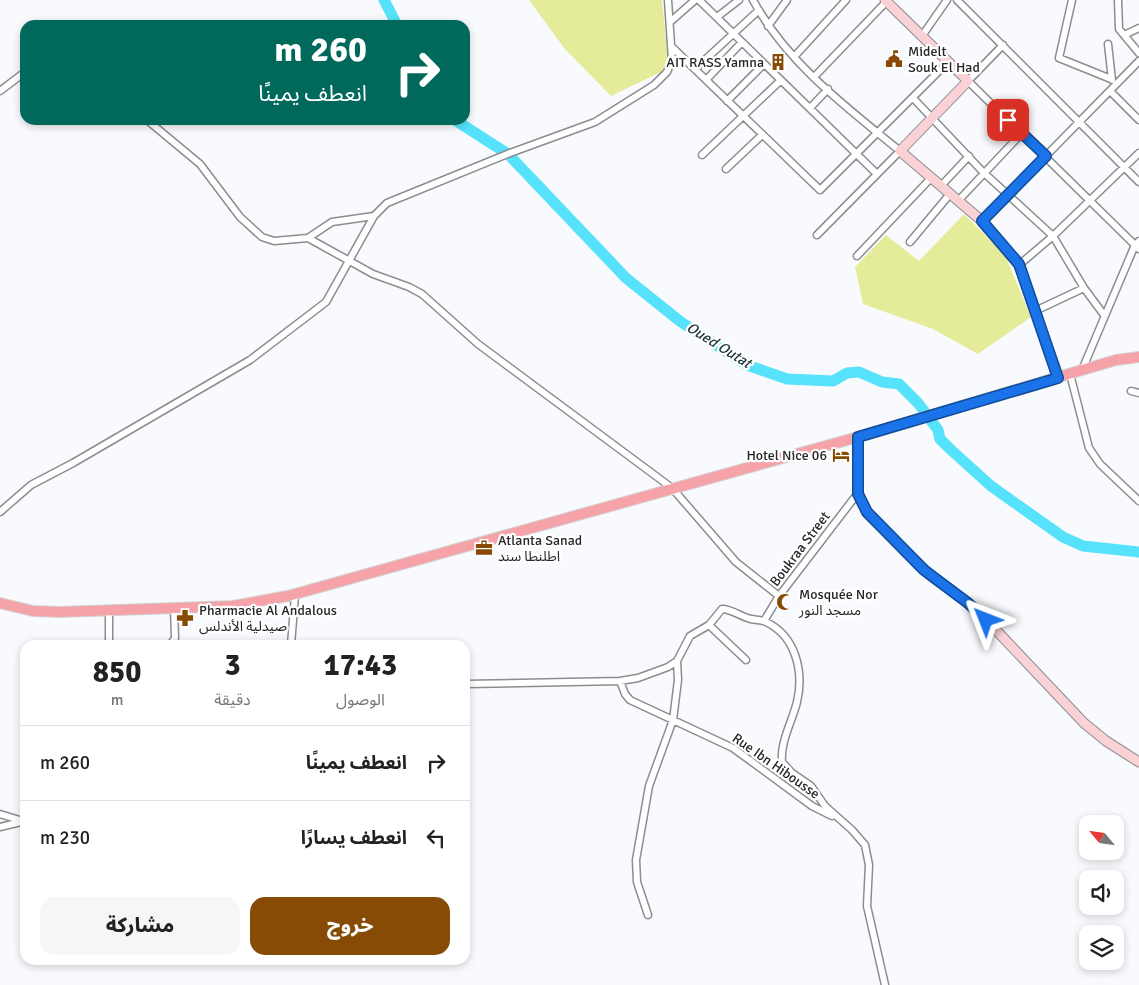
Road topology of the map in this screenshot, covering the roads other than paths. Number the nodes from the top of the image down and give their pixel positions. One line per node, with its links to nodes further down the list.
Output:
1 (668, 0): 14 (street)
2 (697, 0): 13 (street); 14 (street)
3 (739, 0): 13 (street)
4 (753, 0): 12 (street)
5 (787, 0): 15 (street)
6 (846, 0): 25 (street)
7 (947, 0): 19 (street)
8 (957, 0): 22 (street)
9 (1072, 0): 32 (street)
10 (1118, 0): 18 (street)
11 (886, 1): 19 (street); 31 (street)
12 (759, 10): 15 (street); 17 (street)
13 (717, 17): 17 (street)
14 (670, 22): 23 (street)
15 (768, 26): 25 (street)
16 (1139, 28): 18 (street)
17 (733, 34): 20 (street); 29 (street)
18 (1124, 35): 24 (street)
19 (922, 36): 27 (street)
20 (742, 42): 28 (street); 33 (street)
21 (1108, 44): 32 (street)
22 (1003, 45): 35 (street); 46 (street)
23 (673, 48): 29 (street); 68 (street)
24 (1139, 53)
25 (794, 57): 31 (street)
26 (1139, 61): 36 (street)
27 (948, 62): 35 (street); 40 (street)
28 (764, 64): 34 (street); 41 (street)
29 (695, 69): 33 (street)
30 (20, 76): 38 (street)
31 (814, 77): 37 (street)
32 (1111, 78): 36 (street)
33 (706, 80): 41 (street)
34 (781, 80): 42 (street); 43 (street)
35 (968, 81): 44 (street); 49 (street)
36 (1115, 86): 39 (street)
37 (828, 89): 42 (street); 48 (street)
38 (0, 91)
39 (1110, 91): 45 (street); 46 (street)
40 (913, 98): 44 (street); 48 (street)
41 (727, 101): 43 (street)
42 (810, 108): 53 (street)
43 (743, 116): 50 (street); 54 (street)
44 (933, 118): 51 (street); 55 (street)
45 (1139, 120)
46 (1078, 123): 56 (street); 57 (street)
47 (153, 125): 72 (street)
48 (878, 133): 51 (street); 53 (street)
49 (1022, 133): 56 (street); 59 (street)
50 (762, 135): 53 (street); 58 (street)
51 (900, 151): 60 (street); 61 (street)
52 (1139, 153): 57 (street)
53 (858, 154): 60 (street)
54 (702, 155)
55 (969, 156): 59 (street); 63 (street)
56 (1046, 156): 65 (street); 66 (street)
57 (1124, 167): 62 (street); 66 (street)
58 (726, 169)
59 (983, 172): 65 (street); 67 (street)
60 (877, 174): 70 (street)
61 (931, 178): 63 (street); 75 (street)
62 (1139, 182)
63 (941, 186): 64 (street)
64 (950, 194): 67 (street); 73 (street)
65 (1010, 194): 69 (street); 71 (street)
66 (1090, 199): 71 (street); 74 (street)
67 (958, 201): 69 (street)
68 (374, 216): 72 (street); 76 (street)
69 (982, 221): 77 (street)
70 (817, 235)
71 (1052, 236): 77 (street); 78 (street)
72 (308, 238): 76 (street)
73 (910, 242)
74 (1138, 245): 80 (street)
75 (857, 256)
76 (350, 261): 88 (street); 91 (street)
77 (1019, 264): 79 (street)
78 (1084, 288): 79 (street); 80 (street)
79 (1035, 310): 84 (street)
80 (1104, 315): 82 (street)
81 (1139, 357): 82 (main road)
82 (1082, 370): 83 (main road)
83 (1070, 374): 84 (main road); 90 (street)
84 (1058, 378): 87 (main road)
85 (1131, 391): 86 (street)
86 (1139, 393)
87 (858, 437): 88 (main road); 89 (street)
88 (672, 488): 92 (main road); 93 (street)
89 (858, 494): 93 (street, Boukraa Street); 107 (street)
90 (1139, 501)
91 (0, 512)
92 (295, 595): 95 (main road); 101 (street)
93 (779, 596): 97 (street, Boukraa Street)
94 (0, 603): 96 (main road)
95 (174, 608): 96 (main road); 100 (street)
96 (109, 610): 99 (street)
97 (764, 621): 98 (street); 109 (street)
98 (709, 625): 102 (street); 103 (street)
99 (109, 640)
100 (174, 640)
101 (291, 640)
102 (677, 660): 104 (street); 106 (street)
103 (746, 660)
104 (620, 681): 105 (street); 106 (street, Rue Ibn Hibousse)
105 (470, 684)
106 (673, 720): 109 (street, Rue Ibn Hibousse); 113 (street)
107 (1139, 762)
108 (0, 814): 110 (street)
109 (835, 817): 114 (street)
110 (20, 820)
111 (20, 822): 112 (street)
112 (0, 827)
113 (648, 915)
114 (886, 985)

